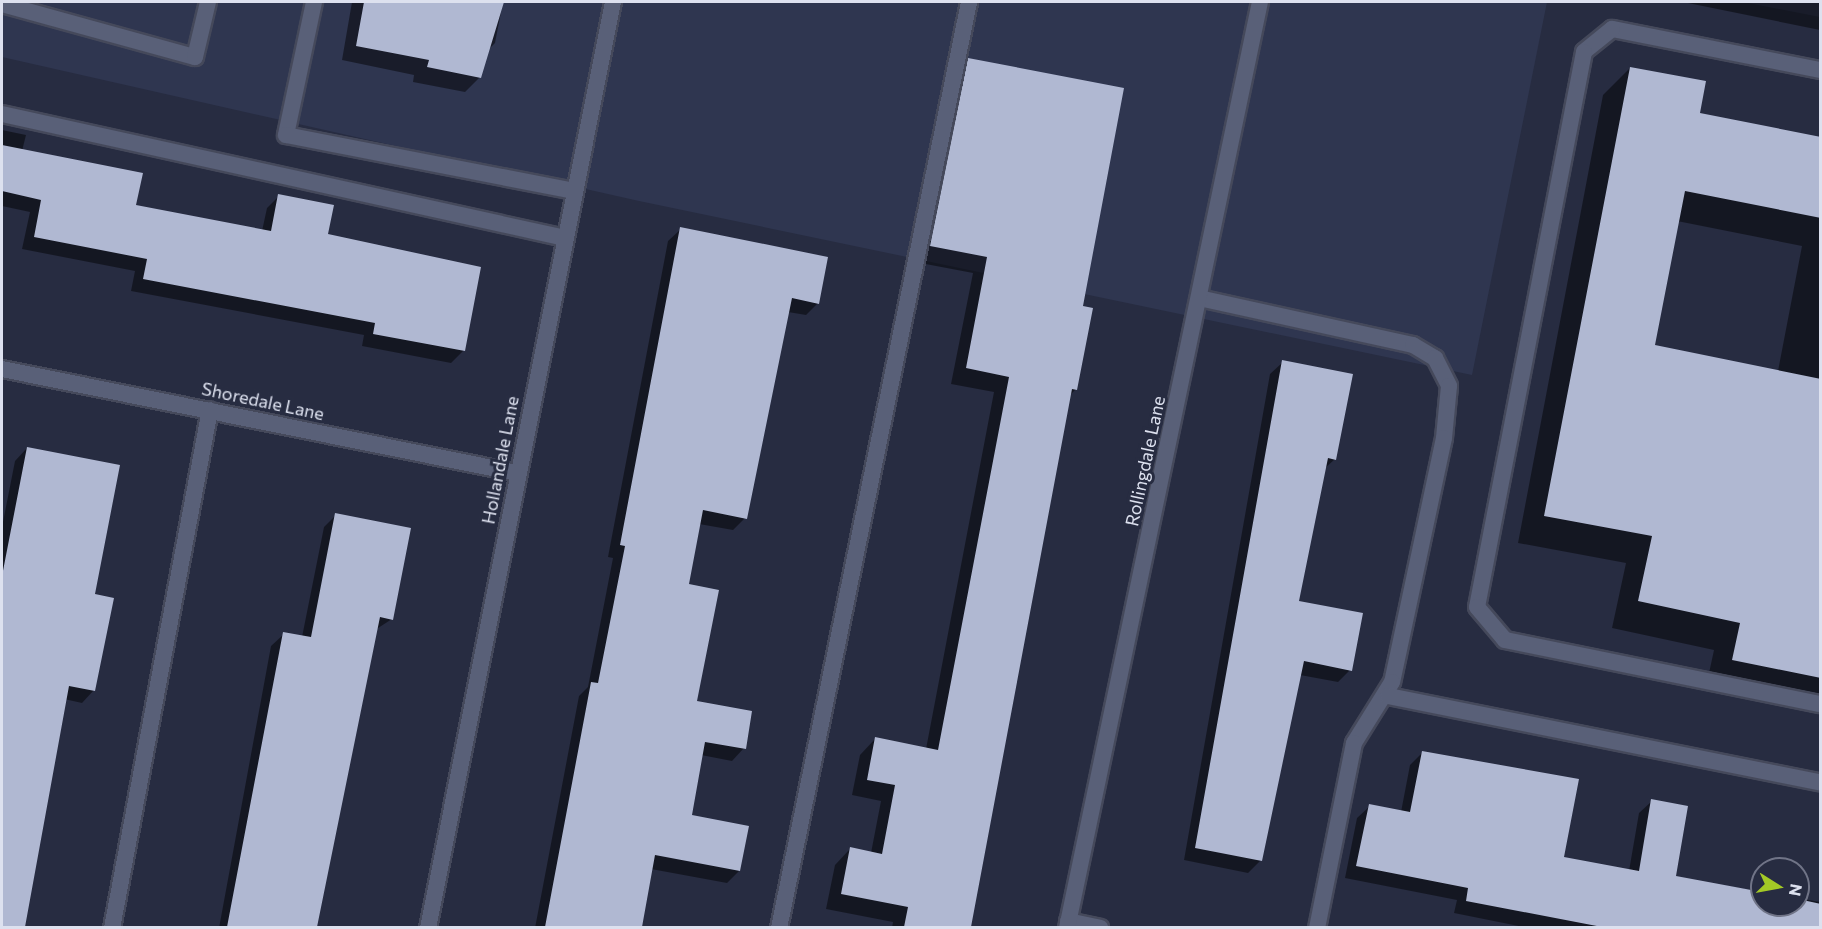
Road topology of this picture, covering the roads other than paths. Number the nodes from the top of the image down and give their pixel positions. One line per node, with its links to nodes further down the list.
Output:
1 (208, 2): 6 (street)
2 (314, 2): 9 (street)
3 (613, 2): 9 (street, Hollandale Lane)
4 (969, 2): 21 (street)
5 (1260, 2): 11 (street, Rollingdale Lane)
6 (2, 4)
7 (1821, 70): 16 (street)
8 (2, 114): 10 (street)
9 (574, 191): 10 (street, Hollandale Lane)
10 (564, 238): 14 (street, Hollandale Lane)
11 (1198, 298): 15 (street); 18 (street, Rollingdale Lane)
12 (2, 369): 13 (street, Shoredale Lane)
13 (210, 410): 14 (street, Shoredale Lane); 19 (street)
14 (517, 473): 20 (street, Hollandale Lane)
15 (1388, 696): 17 (street); 23 (street)
16 (1821, 704)
17 (1821, 782)
18 (1067, 924): 22 (street)
19 (112, 927)
20 (428, 927)
21 (779, 927)
22 (1100, 927)
23 (1317, 927)

